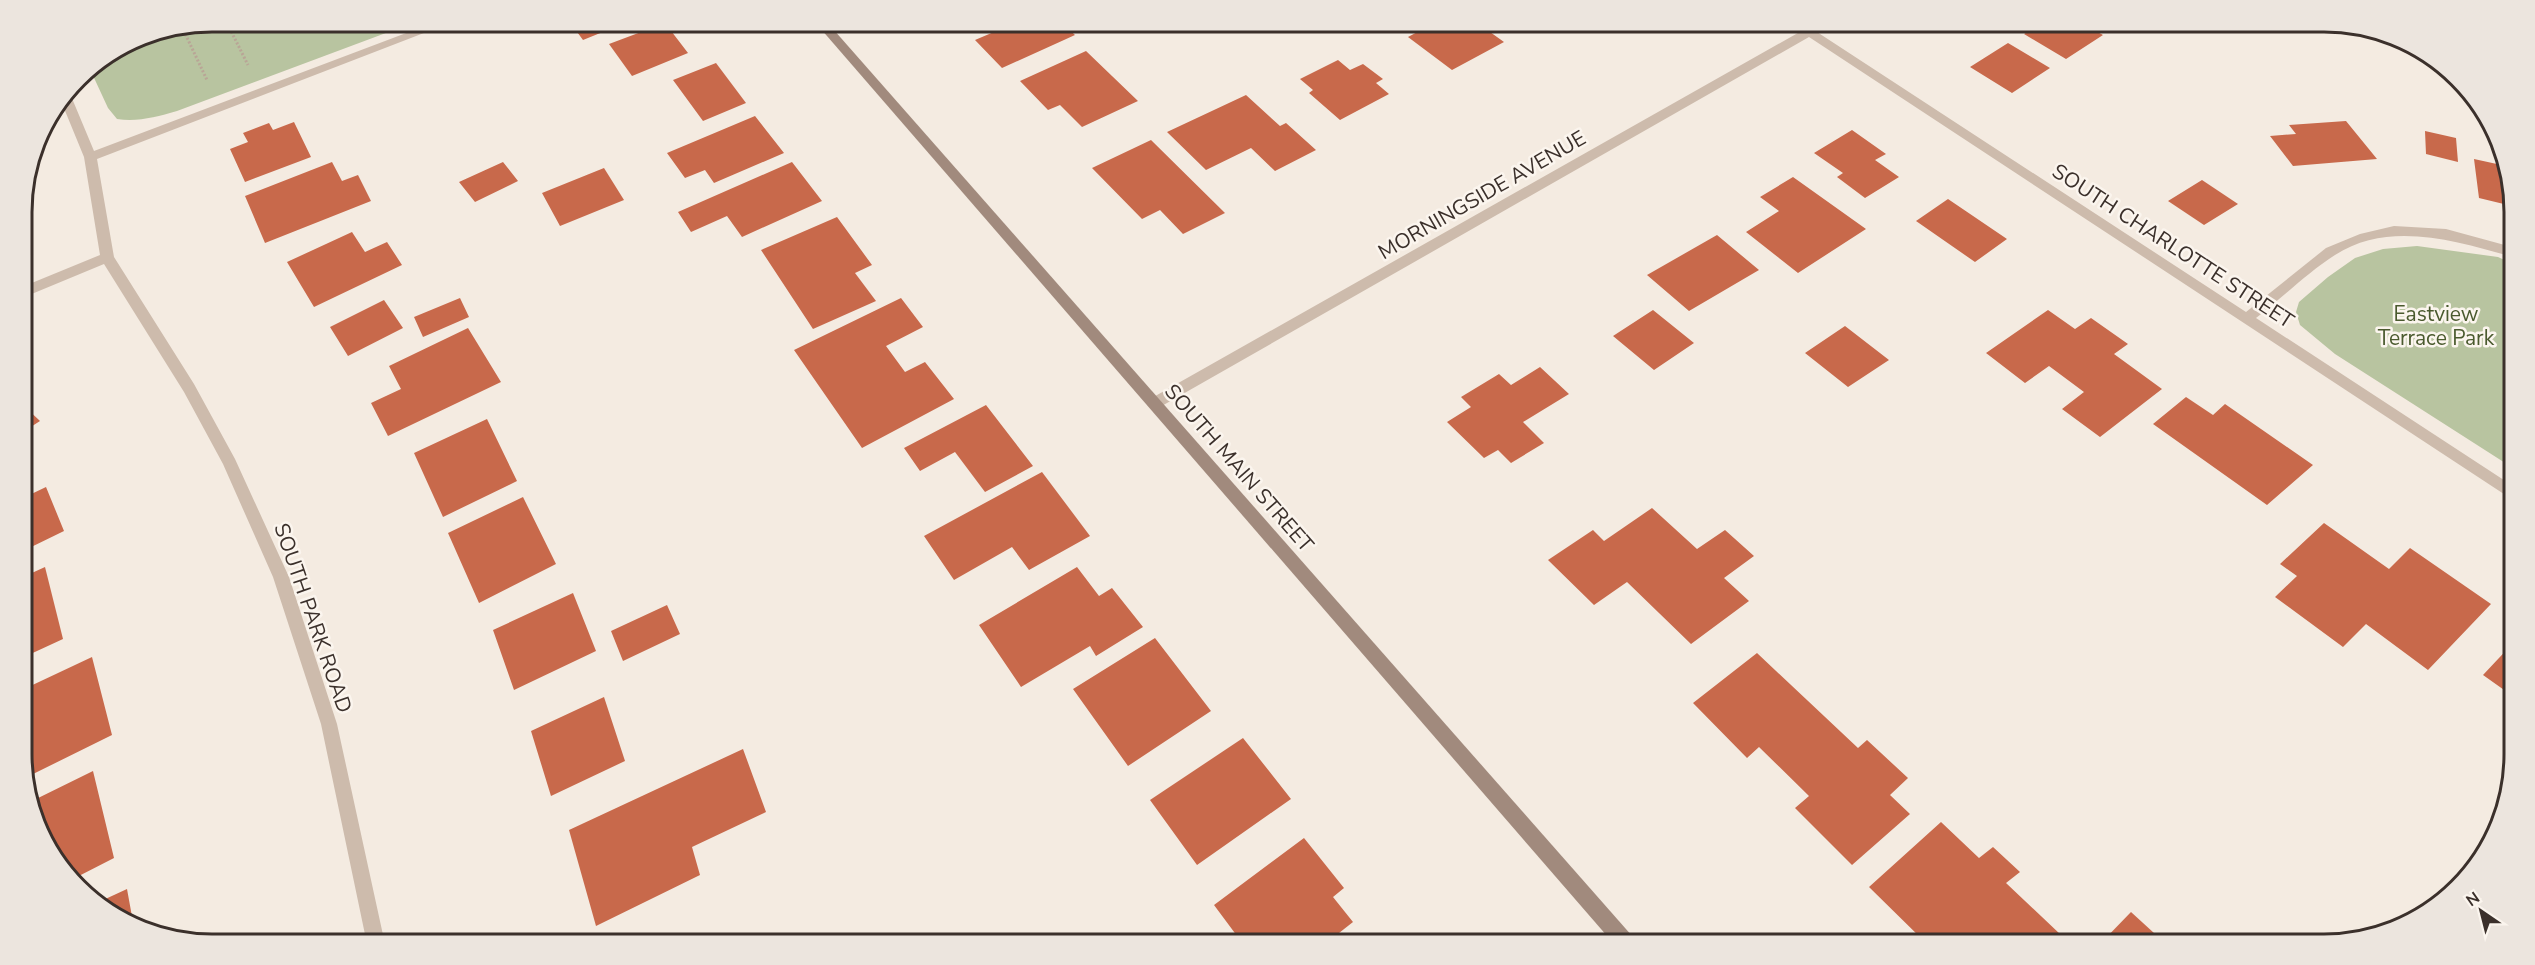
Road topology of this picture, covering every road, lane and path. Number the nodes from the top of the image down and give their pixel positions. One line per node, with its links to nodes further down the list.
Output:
1 (232, 32): 6 (path)
2 (420, 32): 6 (street)
3 (829, 32): 14 (main road, SOUTH MAIN STREET)
4 (1809, 32): 13 (street, SOUTH CHARLOTTE STREET); 14 (street, MORNINGSIDE AVENUE)
5 (185, 34): 8 (path)
6 (262, 92): 8 (street)
7 (68, 103): 9 (street, SOUTH PARK ROAD)
8 (220, 108): 9 (street)
9 (90, 158): 11 (street, SOUTH PARK ROAD)
10 (2504, 250): 13 (street)
11 (107, 257): 12 (street); 17 (street, SOUTH PARK ROAD)
12 (32, 289)
13 (2246, 320): 15 (street, SOUTH CHARLOTTE STREET)
14 (1155, 404): 16 (main road, SOUTH MAIN STREET)
15 (2504, 488)
16 (1617, 933)
17 (374, 934)

